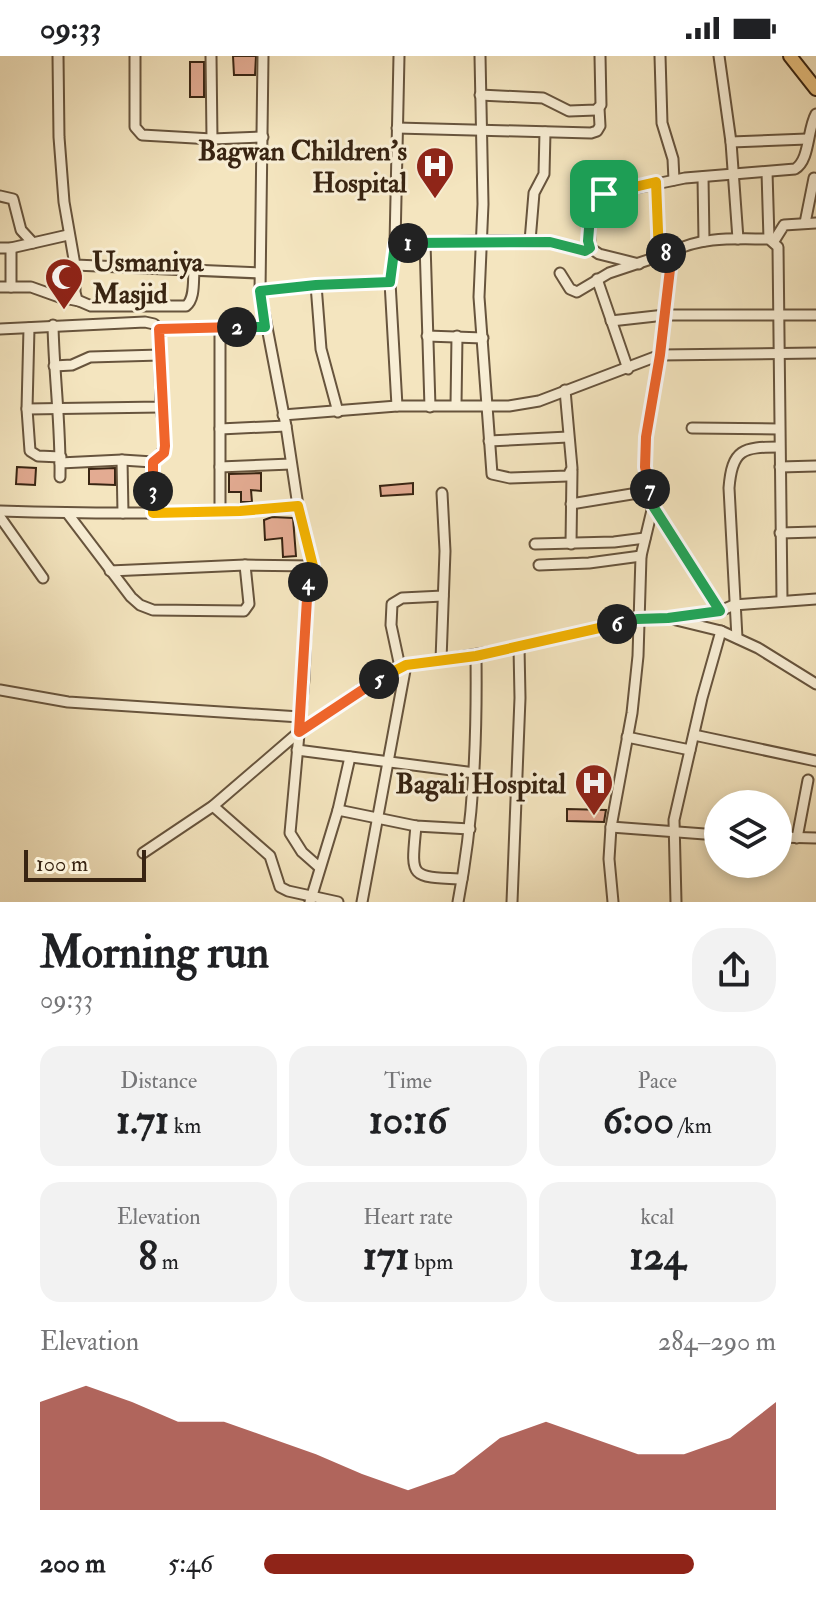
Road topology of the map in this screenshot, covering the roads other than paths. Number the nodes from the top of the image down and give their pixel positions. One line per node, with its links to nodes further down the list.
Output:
1 (58, 56): 31 (street)
2 (135, 56): 19 (street)
3 (211, 56): 19 (street)
4 (263, 56): 18 (street)
5 (399, 56): 15 (street)
6 (480, 56): 12 (street)
7 (600, 56): 13 (street)
8 (660, 56): 27 (street)
9 (719, 56): 21 (street)
10 (790, 56): 11 (main road)
11 (816, 89)
12 (480, 95): 13 (street); 16 (street)
13 (599, 108): 17 (street)
14 (816, 114): 20 (street)
15 (397, 128): 16 (street); 39 (street)
16 (481, 131): 17 (street); 34 (street)
17 (545, 132): 35 (street)
18 (263, 137): 19 (street); 47 (street)
19 (212, 139)
20 (807, 139): 21 (street); 22 (street)
21 (731, 142): 24 (street)
22 (800, 166): 23 (street); 26 (street)
23 (767, 172): 24 (street); 33 (street)
24 (734, 175): 25 (street); 32 (street)
25 (703, 177): 27 (street); 36 (street)
26 (815, 178): 30 (street)
27 (674, 180): 28 (street)
28 (656, 182): 41 (street); 43 (street)
29 (0, 196): 37 (street)
30 (811, 223): 33 (street)
31 (68, 235): 37 (street); 45 (street)
32 (738, 239): 33 (street); 36 (street)
33 (771, 240): 57 (street)
34 (481, 241): 35 (street); 38 (street); 67 (street)
35 (530, 241): 41 (street)
36 (704, 241): 42 (street)
37 (33, 243): 40 (street)
38 (425, 243): 39 (street); 65 (street)
39 (395, 244): 50 (street)
40 (6, 248): 52 (street)
41 (590, 248): 44 (street)
42 (672, 252): 43 (street); 55 (street)
43 (659, 255): 44 (street)
44 (639, 264): 49 (street)
45 (75, 265): 46 (street); 54 (street)
46 (194, 271): 47 (street); 54 (street)
47 (259, 273): 53 (street)
48 (560, 273): 49 (street)
49 (597, 279): 58 (street)
50 (390, 282): 51 (street); 76 (street)
51 (316, 285): 53 (street); 82 (street)
52 (6, 287): 54 (street)
53 (260, 291): 61 (street)
54 (79, 301)
55 (665, 315): 57 (street); 58 (street); 70 (street)
56 (816, 315): 57 (street)
57 (778, 316): 71 (street)
58 (611, 321): 73 (street)
59 (53, 325): 62 (street); 64 (street); 72 (street)
60 (220, 327): 61 (street); 64 (street); 86 (street)
61 (265, 327): 83 (street)
62 (29, 328): 63 (street); 80 (street)
63 (0, 329)
64 (159, 329): 69 (street)
65 (427, 336): 66 (street); 78 (street)
66 (457, 336): 67 (street); 75 (street)
67 (483, 338): 79 (street)
68 (816, 353): 71 (street)
69 (160, 355): 72 (street); 77 (street)
70 (660, 355): 71 (street); 73 (street); 100 (street)
71 (778, 355): 87 (street)
72 (54, 366): 81 (street)
73 (628, 369): 74 (street)
74 (565, 390): 79 (street); 88 (street)
75 (456, 405): 78 (street); 79 (street)
76 (397, 406): 78 (street); 82 (street)
77 (161, 407): 81 (street); 93 (street)
78 (430, 407)
79 (486, 407): 89 (street)
80 (27, 409): 81 (street); 91 (street)
81 (60, 410): 91 (street)
82 (338, 412): 83 (street)
83 (283, 415): 84 (street)
84 (286, 426): 86 (street); 94 (street)
85 (692, 428): 87 (street)
86 (220, 429): 96 (street)
87 (779, 429): 90 (street)
88 (568, 437): 89 (street); 98 (street)
89 (489, 441): 98 (street)
90 (779, 447): 97 (street); 124 (street)
91 (61, 460): 92 (street); 99 (street)
92 (122, 460): 93 (street); 106 (street)
93 (153, 462): 107 (street)
94 (291, 464): 96 (street); 103 (street)
95 (816, 466): 97 (street)
96 (220, 467): 105 (street)
97 (780, 467): 111 (street)
98 (572, 468): 102 (street)
99 (60, 477)
100 (650, 491): 102 (street); 104 (street)
101 (442, 493): 121 (street)
102 (571, 504): 114 (street)
103 (298, 506): 105 (street); 118 (street)
104 (653, 506): 112 (street); 125 (street)
105 (220, 512): 107 (street)
106 (123, 513): 107 (street); 109 (street)
107 (153, 513)
108 (0, 514): 109 (street); 120 (street)
109 (68, 514): 119 (street)
110 (816, 532): 111 (street)
111 (780, 533): 123 (street)
112 (645, 538): 114 (street); 115 (street)
113 (535, 544): 114 (street)
114 (571, 544)
115 (641, 556): 117 (street); 127 (street)
116 (245, 565): 118 (street); 119 (street); 119 (street)
117 (539, 565)
118 (313, 566): 136 (street)
119 (110, 571)
120 (43, 578)
121 (443, 596): 132 (street); 133 (street)
122 (816, 599): 123 (street)
123 (782, 600): 124 (street)
124 (734, 605): 125 (street); 129 (street)
125 (720, 611): 126 (street)
126 (668, 618): 127 (street); 128 (street)
127 (637, 619): 130 (street); 139 (street)
128 (721, 631): 129 (street); 138 (street)
129 (737, 638): 134 (street)
130 (519, 647): 131 (street); 165 (street)
131 (476, 656): 132 (street); 145 (street)
132 (441, 660): 133 (street)
133 (403, 666): 137 (street); 144 (street)
134 (816, 684)
135 (0, 690): 136 (street)
136 (300, 717): 137 (street)
137 (299, 732): 140 (street); 147 (street)
138 (694, 735): 141 (street); 143 (street)
139 (627, 737): 141 (street); 151 (street)
140 (297, 750): 142 (street); 159 (street)
141 (690, 750): 153 (street)
142 (350, 757): 144 (street); 148 (street)
143 (816, 761)
144 (390, 764): 145 (street); 149 (street)
145 (475, 773): 152 (street)
146 (808, 780): 156 (street)
147 (213, 806): 158 (street); 161 (street)
148 (338, 810): 149 (street); 159 (street)
149 (379, 818): 150 (street); 163 (street)
150 (416, 826): 152 (street); 160 (street)
151 (611, 827): 153 (street); 166 (street)
152 (470, 829): 160 (street)
153 (674, 833): 154 (street); 167 (street)
154 (704, 834)
155 (792, 838): 156 (street)
156 (797, 838): 157 (street)
157 (816, 838)
158 (143, 853)
159 (319, 867): 161 (street)
160 (462, 879): 164 (street)
161 (311, 899): 162 (street)
162 (338, 902)
163 (362, 902)
164 (458, 902)
165 (512, 902)
166 (613, 902)
167 (676, 902)

